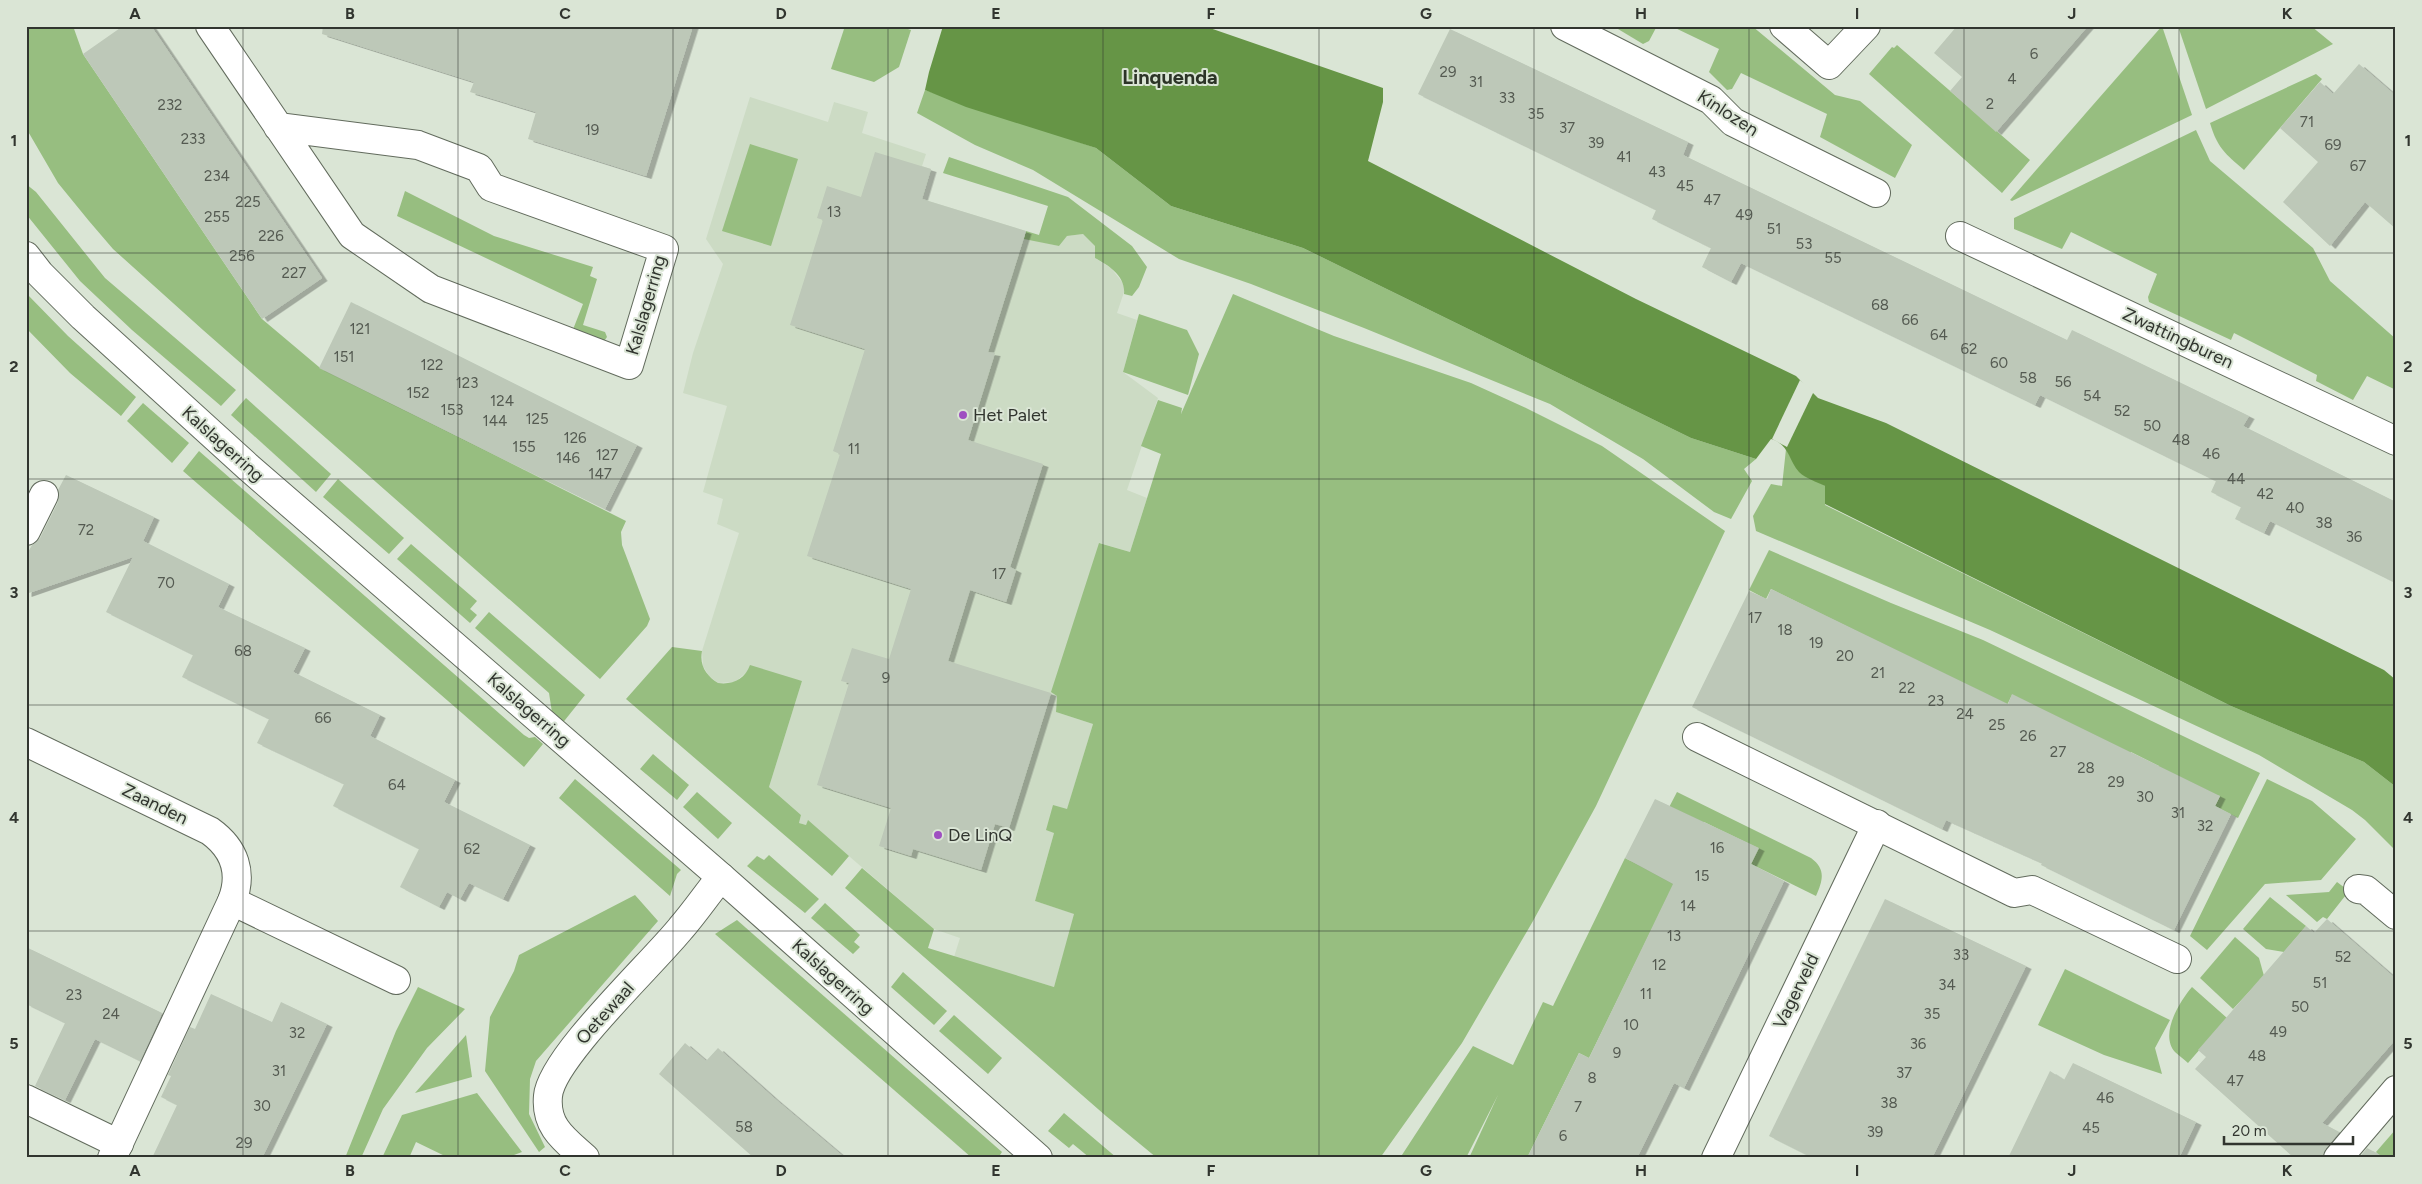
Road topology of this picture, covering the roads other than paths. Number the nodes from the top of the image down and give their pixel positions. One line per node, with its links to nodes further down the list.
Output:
1 (210, 26): 5 (street, Kalslagerring)
2 (1784, 26): 3 (street)
3 (1866, 26)
4 (1574, 29): 6 (street, Kinlozen)
5 (278, 128): 5 (street, Kalslagerring)
6 (1876, 193)
7 (1960, 236): 9 (street, Zwattingburen)
8 (26, 256): 15 (street, Kalslagerring)
9 (2396, 441)
10 (44, 495): 11 (street)
11 (26, 531)
12 (1697, 737): 14 (street)
13 (26, 742): 17 (street, Zaanden)
14 (1877, 824): 19 (street); 26 (street, Vagerveld)
15 (720, 877): 24 (street, Oetewaal); 25 (street, Kalslagerring)
16 (2358, 888): 18 (street)
17 (232, 901): 20 (street); 23 (street, Zaanden)
18 (2396, 915)
19 (2177, 959)
20 (396, 980)
21 (2396, 1090): 27 (street)
22 (26, 1099): 23 (street, Zaanden)
23 (115, 1151)
24 (585, 1158)
25 (1038, 1158)
26 (1716, 1158)
27 (2338, 1158)

